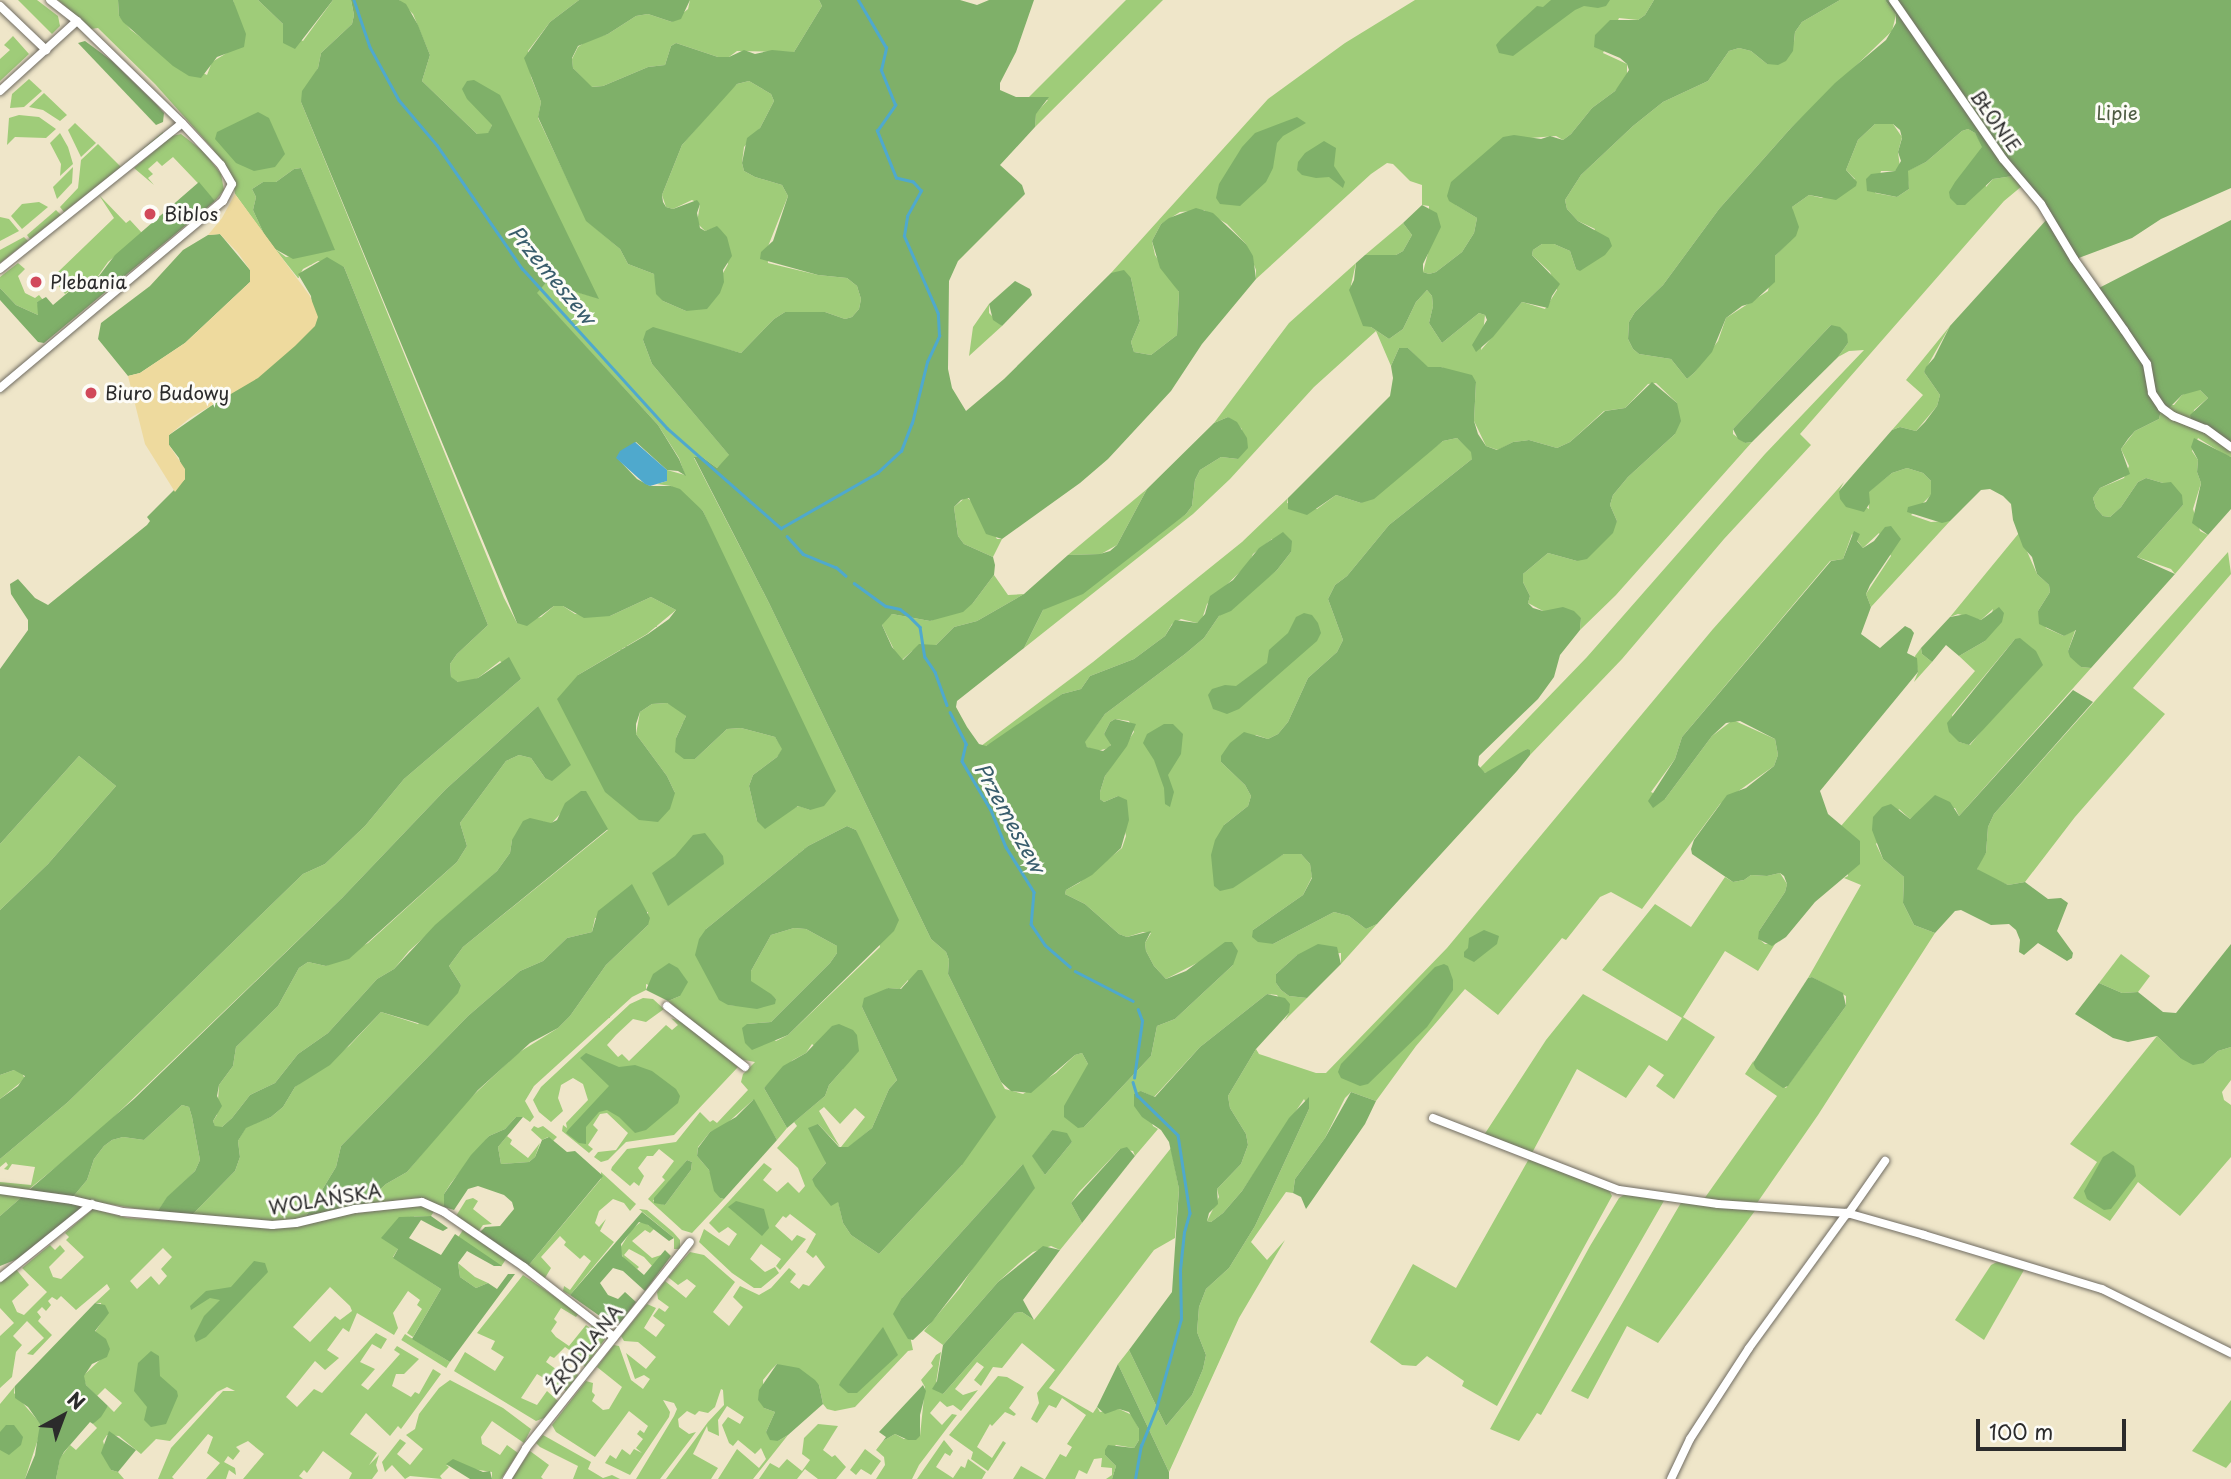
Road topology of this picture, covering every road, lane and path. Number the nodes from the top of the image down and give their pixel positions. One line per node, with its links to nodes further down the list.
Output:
1 (50, 0): 4 (street)
2 (1893, 0): 10 (street, BŁONIE)
3 (0, 6): 5 (street)
4 (77, 21): 5 (street); 7 (street)
5 (46, 50): 6 (street)
6 (0, 91)
7 (182, 122): 8 (street); 9 (street)
8 (0, 270)
9 (0, 388)
10 (2231, 447)
11 (667, 1006): 12 (street)
12 (746, 1067)
13 (1433, 1118): 17 (street)
14 (1885, 1161): 17 (street)
15 (0, 1190): 16 (street, WOLAŃSKA)
16 (92, 1204): 19 (street); 20 (street, WOLAŃSKA)
17 (1848, 1214): 21 (street); 23 (street)
18 (690, 1242): 20 (street, ŹRÓDLANA)
19 (0, 1278)
20 (614, 1337): 22 (street, ŹRÓDLANA)
21 (2231, 1353)
22 (506, 1479)
23 (1671, 1479)

